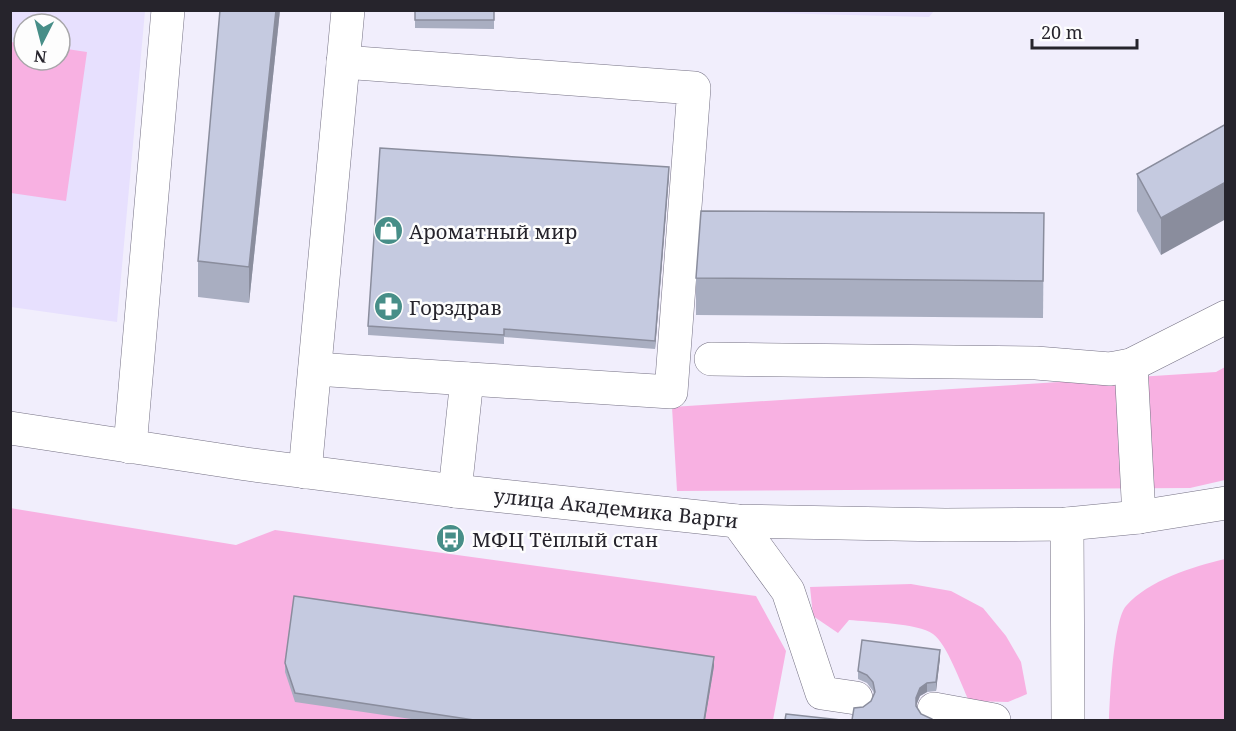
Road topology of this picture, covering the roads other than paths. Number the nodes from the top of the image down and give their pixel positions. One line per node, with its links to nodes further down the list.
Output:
1 (168, 10): 10 (street)
2 (348, 10): 3 (street)
3 (343, 62): 7 (street); 8 (street)
4 (1226, 317): 6 (street)
5 (711, 359): 6 (street)
6 (1131, 365): 14 (street)
7 (315, 369): 8 (street); 11 (street)
8 (467, 379): 12 (street)
9 (10, 428): 10 (street, улица Академика Варги)
10 (130, 447): 11 (street, улица Академика Варги)
11 (305, 472): 12 (street, улица Академика Варги)
12 (455, 491): 15 (street, улица Академика Варги)
13 (1226, 503): 14 (street, улица Академика Варги)
14 (1139, 517): 16 (street, улица Академика Варги)
15 (737, 521): 16 (street, улица Академика Варги); 17 (street)
16 (1067, 524): 20 (street)
17 (856, 698)
18 (934, 709): 19 (street)
19 (994, 720)
20 (1068, 720)

